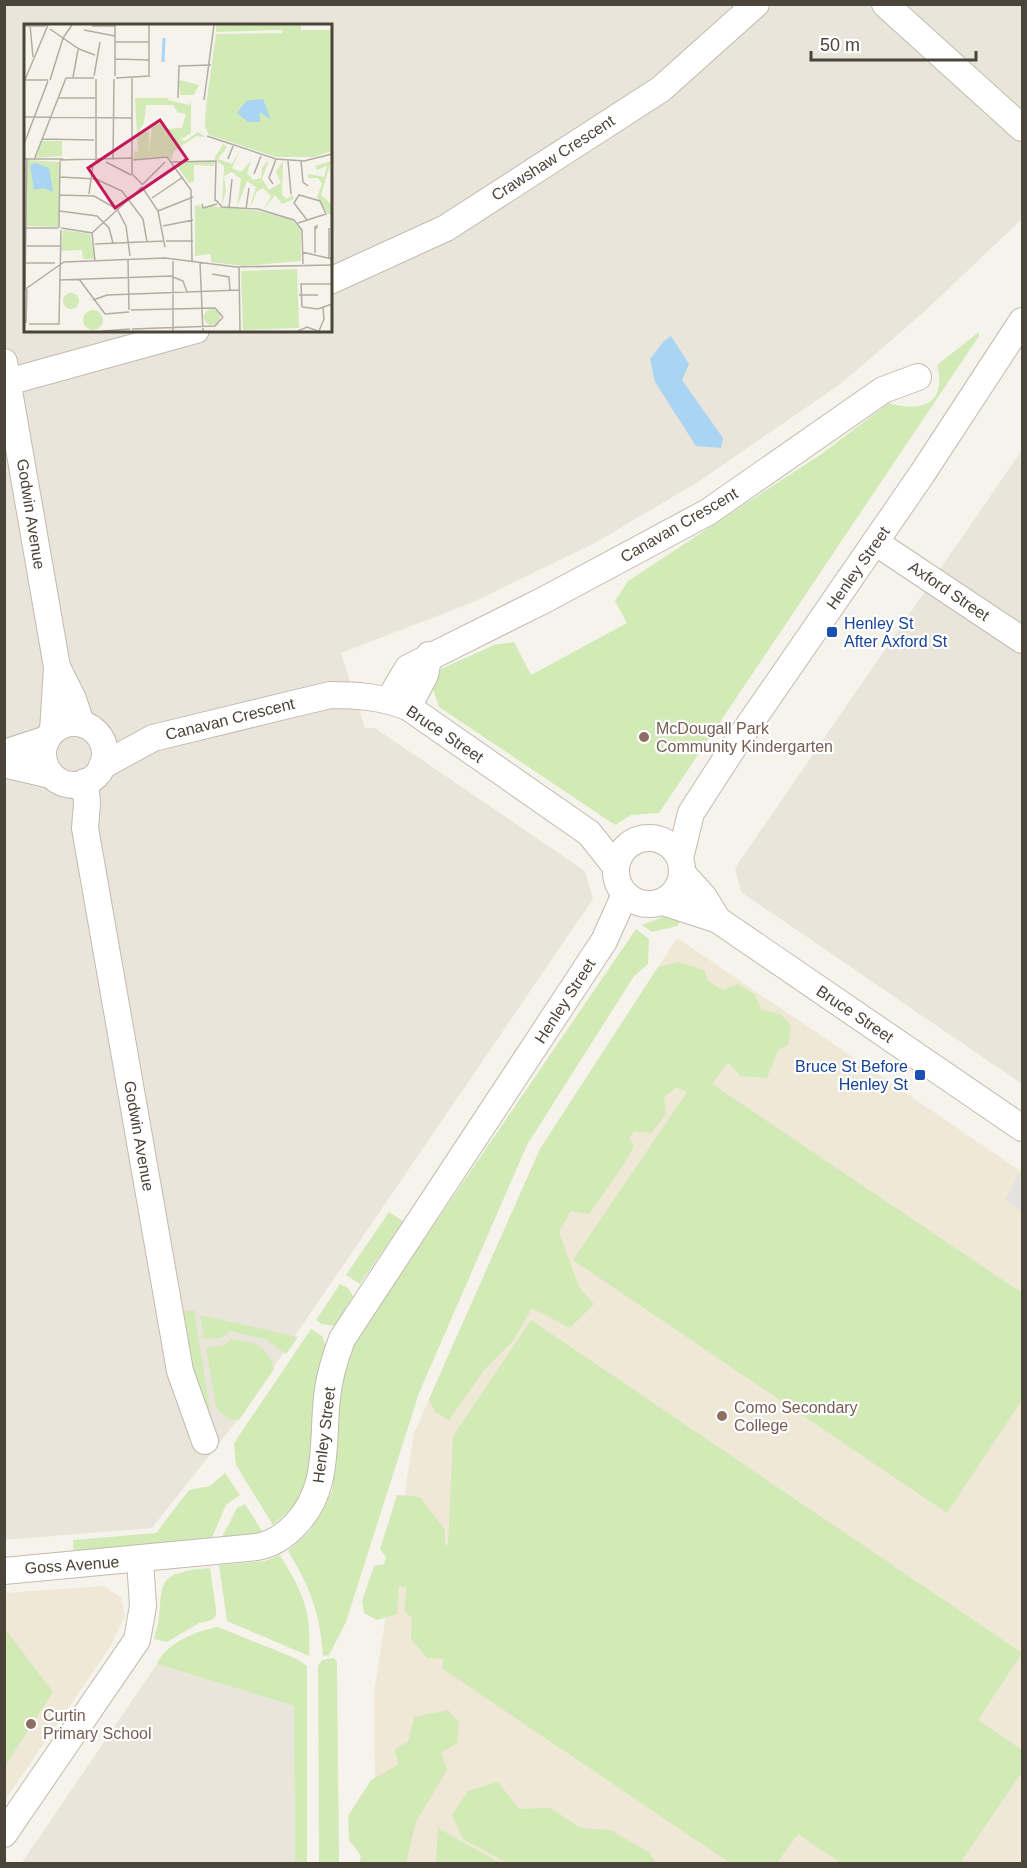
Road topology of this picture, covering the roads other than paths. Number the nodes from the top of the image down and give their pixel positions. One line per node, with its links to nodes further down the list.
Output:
1 (756, 4): 4 (street, Crawshaw Crescent)
2 (885, 4): 3 (street)
3 (1023, 128)
4 (332, 280)
5 (1023, 321): 9 (street, Henley Street)
6 (188, 332): 7 (street)
7 (6, 376): 11 (street, Godwin Avenue)
8 (918, 377): 12 (street, Canavan Crescent)
9 (875, 542): 10 (street, Axford Street); 19 (street, Henley Street)
10 (1023, 640)
11 (57, 667): 13 (street, Godwin Avenue); 14 (street, Godwin Avenue)
12 (398, 704): 15 (street, Canavan Crescent); 20 (street, Bruce Street)
13 (90, 730): 14 (street, Canavan Crescent); 15 (street, Canavan Crescent); 18 (street)
14 (50, 735): 16 (street, Canavan Crescent); 18 (street)
15 (153, 738): 18 (street, Canavan Crescent)
16 (4, 753)
17 (4, 764): 18 (street)
18 (75, 776): 27 (street, Godwin Avenue)
19 (691, 813): 21 (street, Henley Street); 22 (street, Henley Street)
20 (589, 833): 21 (street, Bruce Street); 23 (street, Bruce Street)
21 (637, 841): 22 (street); 23 (street)
22 (681, 866): 24 (street); 25 (street, Bruce Street)
23 (616, 867): 24 (street)
24 (645, 900): 25 (street, Bruce Street); 28 (street, Henley Street)
25 (718, 920): 26 (street, Bruce Street)
26 (1023, 1128)
27 (205, 1441)
28 (140, 1560): 29 (street, Goss Avenue); 30 (street)
29 (4, 1570)
30 (4, 1834)

